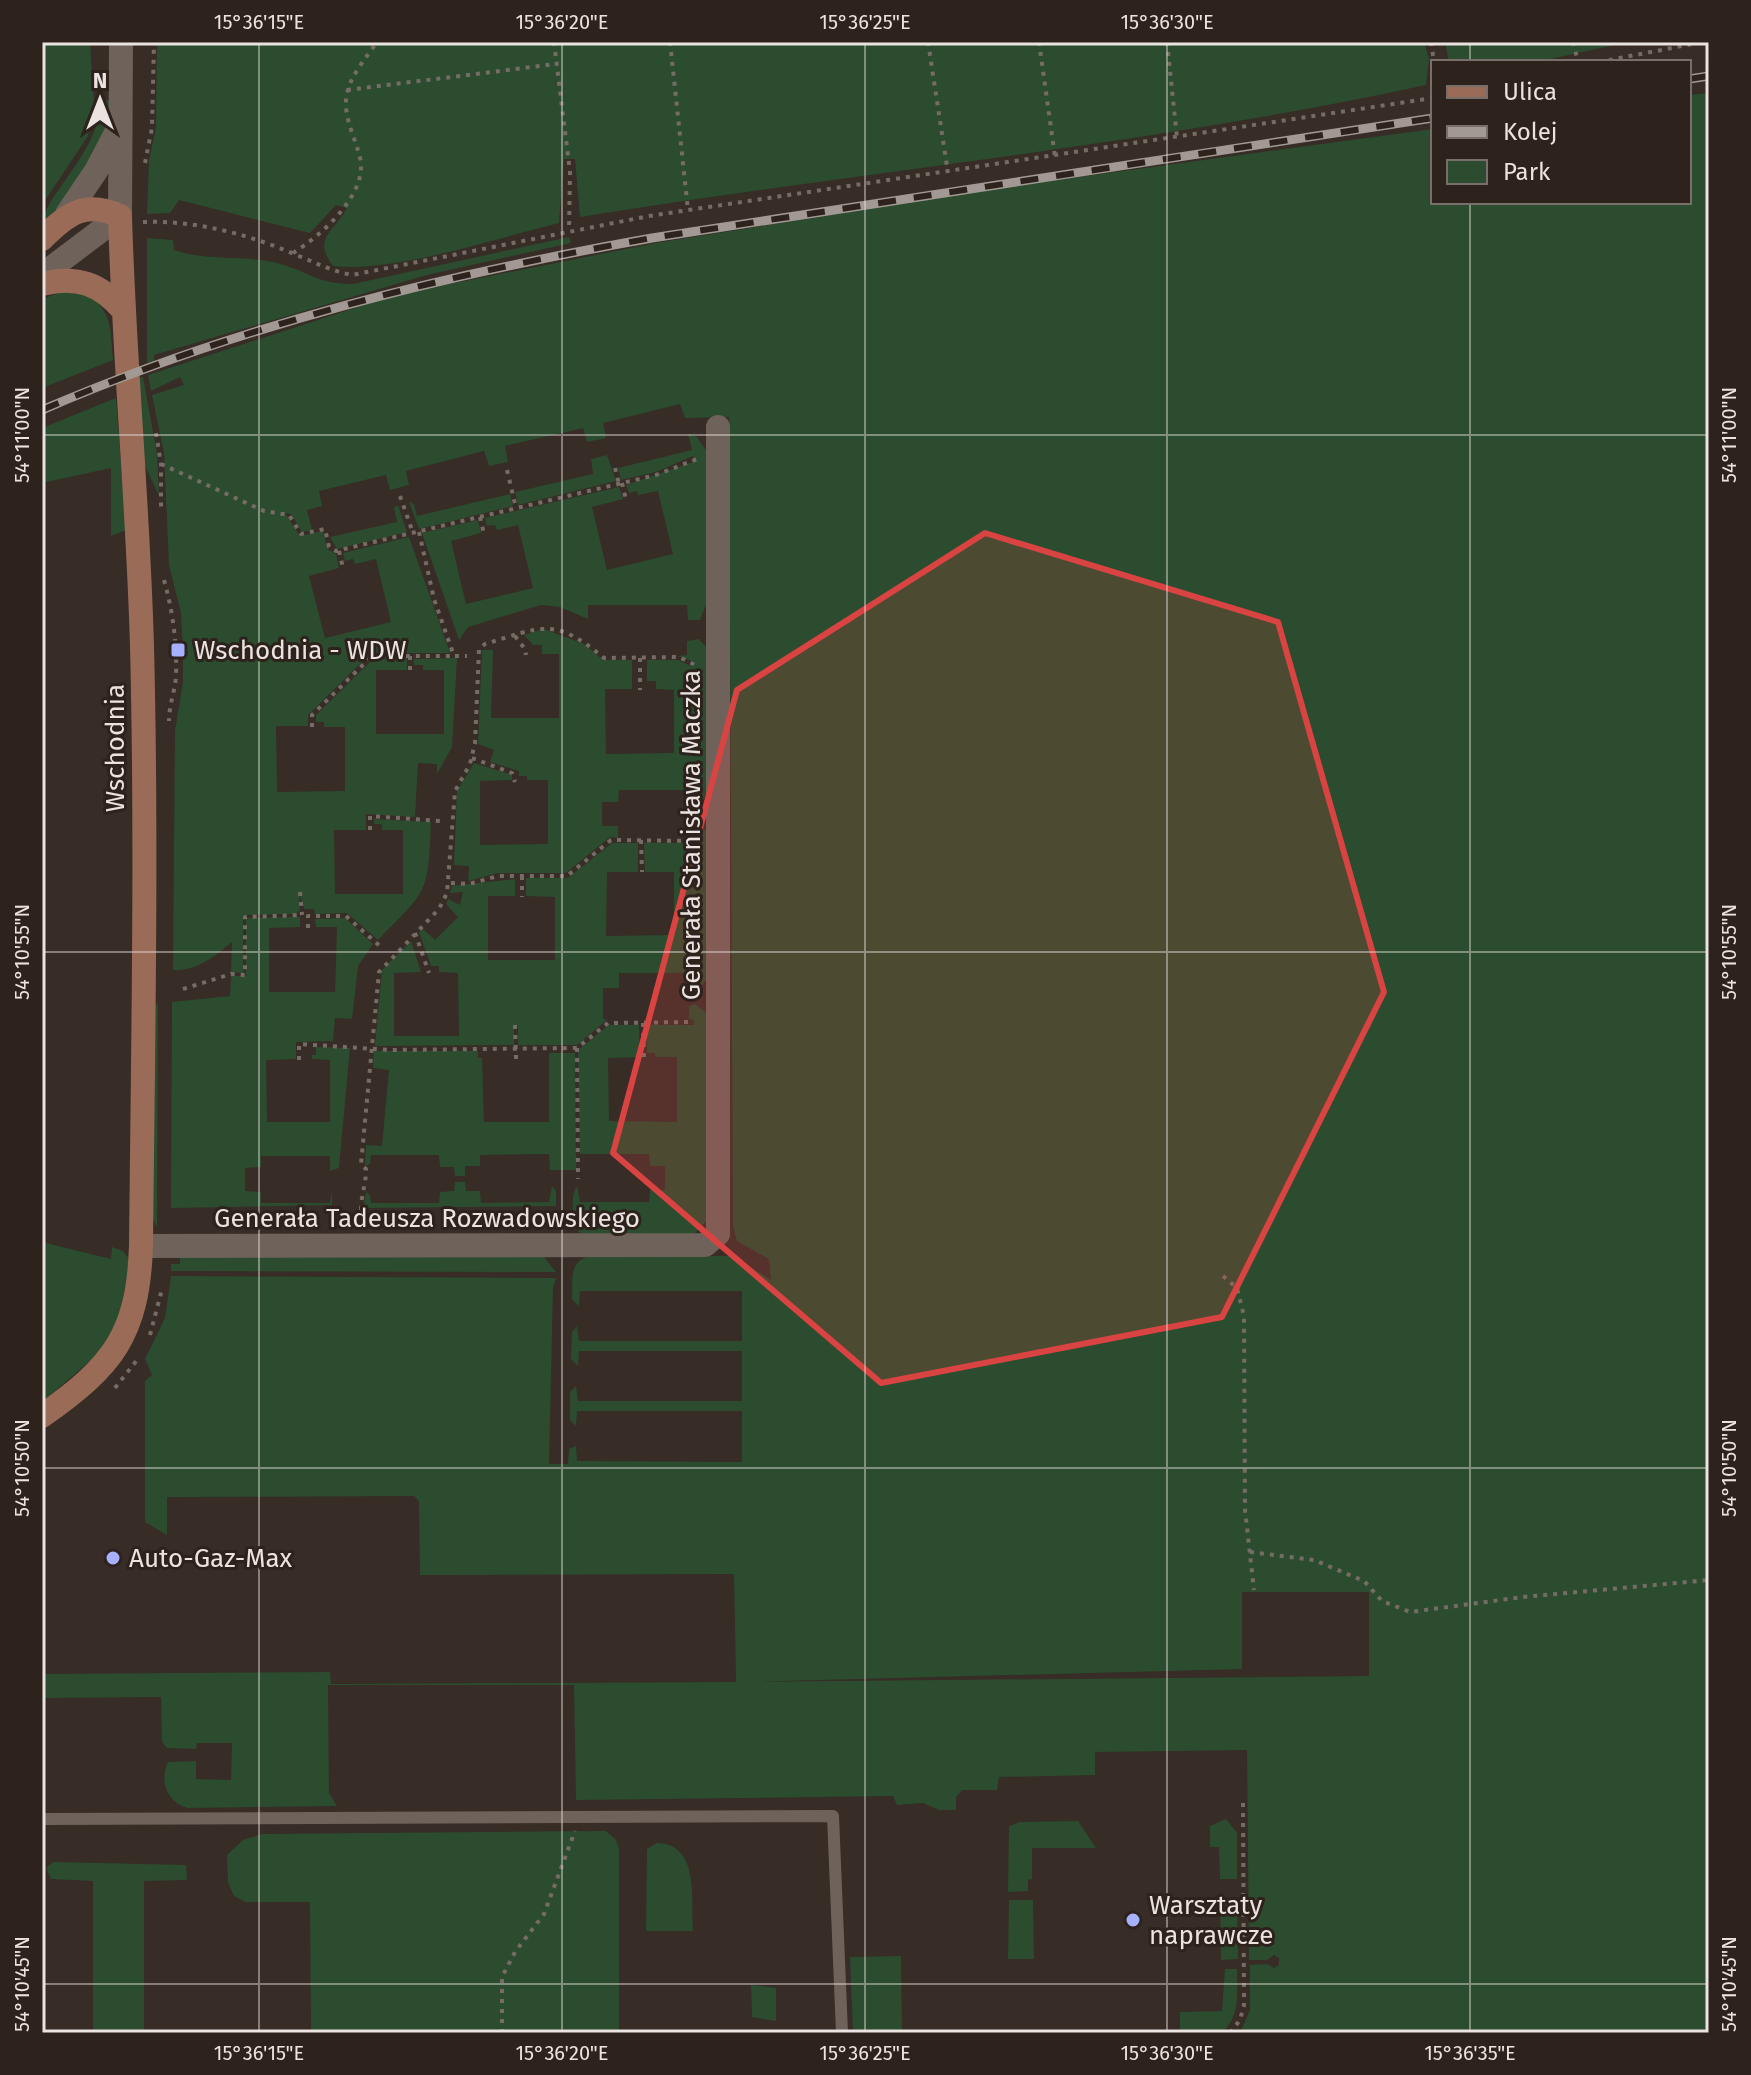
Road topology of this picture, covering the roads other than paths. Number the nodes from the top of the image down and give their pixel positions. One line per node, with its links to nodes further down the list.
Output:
1 (121, 42): 2 (street, Wschodnia)
2 (120, 125): 3 (street); 4 (street, Wschodnia)
3 (67, 214): 4 (street); 5 (street)
4 (128, 219): 6 (street); 8 (street, Wschodnia)
5 (42, 239)
6 (42, 275)
7 (42, 284): 8 (street)
8 (123, 310): 11 (street, Wschodnia)
9 (718, 427): 10 (street, Generała Stanisława Maczka)
10 (713, 1241): 11 (street, Generała Tadeusza Rozwadowskiego)
11 (141, 1246): 12 (street, Wschodnia)
12 (42, 1416)
13 (42, 1819): 14 (lane)
14 (842, 2033)

